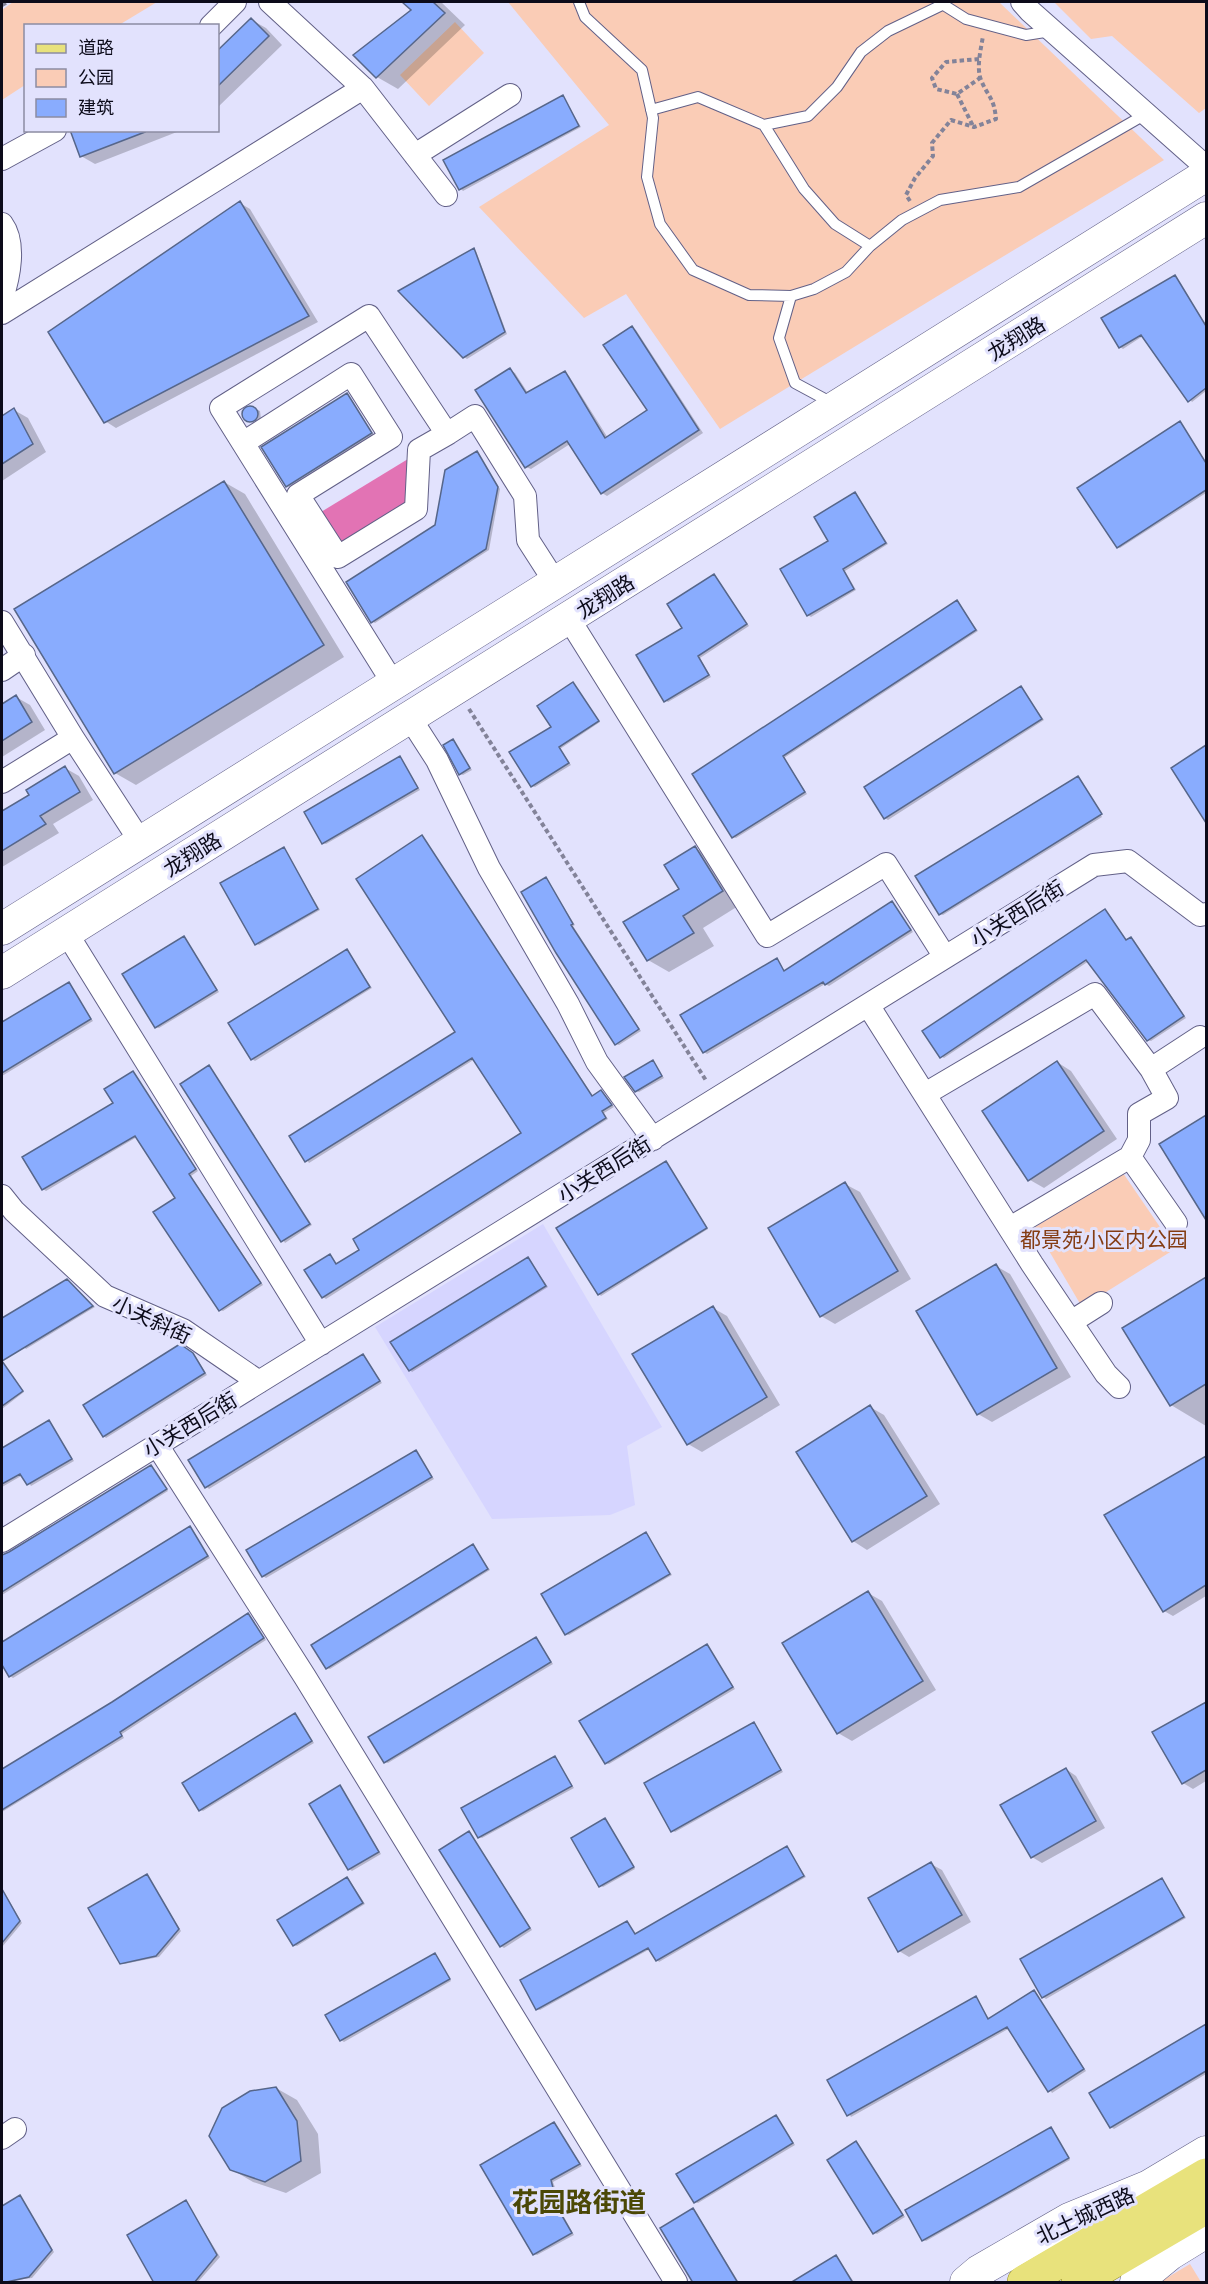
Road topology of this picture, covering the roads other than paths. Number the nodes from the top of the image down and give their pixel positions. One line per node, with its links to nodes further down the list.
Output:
1 (235, 2): 6 (street)
2 (270, 2): 8 (street)
3 (579, 2): 10 (lane)
4 (1022, 2): 7 (street)
5 (941, 3): 7 (lane); 12 (lane)
6 (213, 24)
7 (1052, 31): 11 (street)
8 (363, 88): 14 (street); 24 (street)
9 (510, 95): 14 (street)
10 (651, 110): 12 (lane); 22 (lane)
11 (1146, 114): 16 (street); 21 (lane)
12 (764, 125): 21 (lane)
13 (52, 132): 15 (street)
14 (415, 155): 18 (street)
15 (2, 159)
16 (1206, 167)
17 (1206, 175): 25 (street, 龙翔路)
18 (446, 195)
19 (1206, 218): 29 (street, 龙翔路)
20 (2, 224): 23 (street)
21 (870, 246): 22 (lane)
22 (791, 296): 25 (lane)
23 (2, 298)
24 (2, 313)
25 (837, 406): 28 (street, 龙翔路)
26 (438, 434): 27 (street); 27 (street); 28 (street)
27 (243, 443): 33 (street)
28 (555, 582): 33 (street, 龙翔路)
29 (569, 619): 34 (street, 龙翔路); 41 (street)
30 (2, 622): 31 (street)
31 (24, 655): 32 (street); 35 (street)
32 (2, 670)
33 (393, 683): 37 (street, 龙翔路)
34 (410, 718): 40 (street, 龙翔路); 47 (street)
35 (73, 738): 36 (street); 37 (street)
36 (2, 782)
37 (140, 841): 39 (street, 龙翔路)
38 (1206, 914): 41 (street, 小关西后街)
39 (2, 929)
40 (66, 932): 42 (street, 龙翔路); 54 (street)
41 (945, 957): 43 (street, 小关西后街)
42 (2, 973)
43 (868, 1005): 46 (street); 47 (street, 小关西后街)
44 (1200, 1037): 45 (street)
45 (1151, 1069): 46 (street); 48 (street)
46 (926, 1094): 51 (street)
47 (653, 1139): 54 (street, 小关西后街)
48 (1130, 1157): 50 (street); 51 (street)
49 (2, 1196): 55 (street, 小关斜街)
50 (1176, 1223)
51 (1010, 1228): 53 (street)
52 (1101, 1303): 53 (street)
53 (1071, 1322): 56 (street)
54 (321, 1344): 55 (street, 小关西后街)
55 (259, 1382): 57 (street, 小关西后街)
56 (1119, 1387)
57 (157, 1445): 58 (street, 小关西后街); 63 (street)
58 (2, 1541)
59 (1206, 2151): 64 (street, 北土城西路)
60 (1206, 2175): 65 (main road, 北土城西路)
61 (1206, 2207): 66 (main road)
62 (1206, 2232): 67 (street)
63 (676, 2283)
64 (966, 2283)
65 (1024, 2283)
66 (1078, 2283)
67 (1136, 2283)

